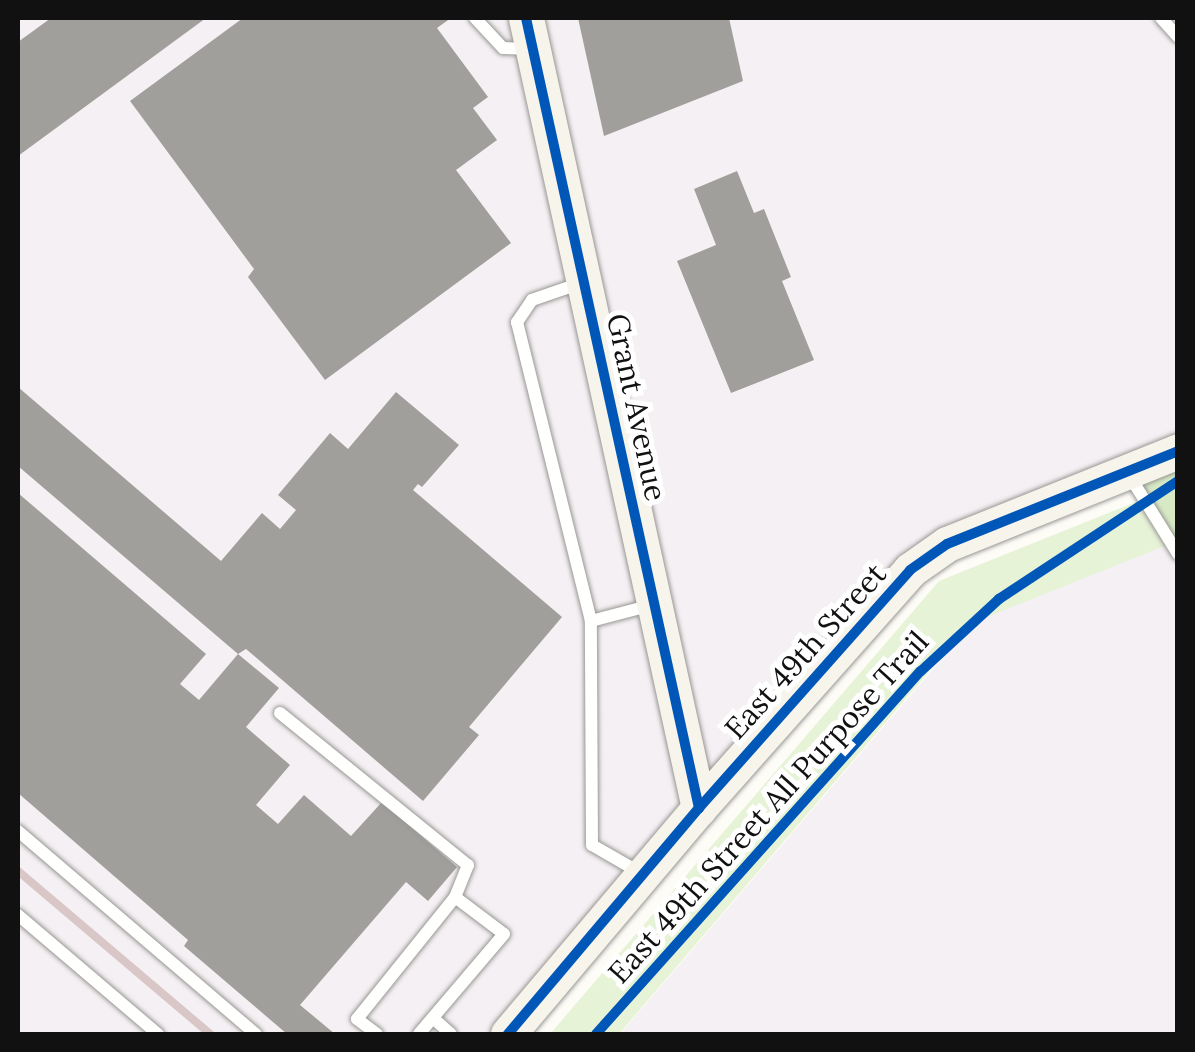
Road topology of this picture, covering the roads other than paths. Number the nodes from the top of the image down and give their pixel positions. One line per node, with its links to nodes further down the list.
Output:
1 (475, 18): 3 (lane)
2 (1160, 18): 4 (lane)
3 (530, 33): 5 (street, Grant Avenue)
4 (1178, 37)
5 (584, 282): 9 (street, Grant Avenue); 10 (lane)
6 (1178, 451): 7 (street, East 49th Street)
7 (1128, 473): 8 (lane); 12 (street, East 49th Street)
8 (1178, 554)
9 (654, 605): 10 (lane); 12 (street, Grant Avenue)
10 (591, 621): 14 (lane)
11 (280, 713): 15 (lane)
12 (699, 808): 14 (street, East 49th Street)
13 (18, 831): 19 (lane)
14 (643, 874): 23 (street, East 49th Street)
15 (455, 897): 17 (lane); 20 (lane)
16 (18, 915): 18 (lane)
17 (433, 1018): 21 (lane); 22 (lane)
18 (158, 1034)
19 (256, 1034)
20 (377, 1034)
21 (419, 1034)
22 (451, 1034)
23 (508, 1034)

